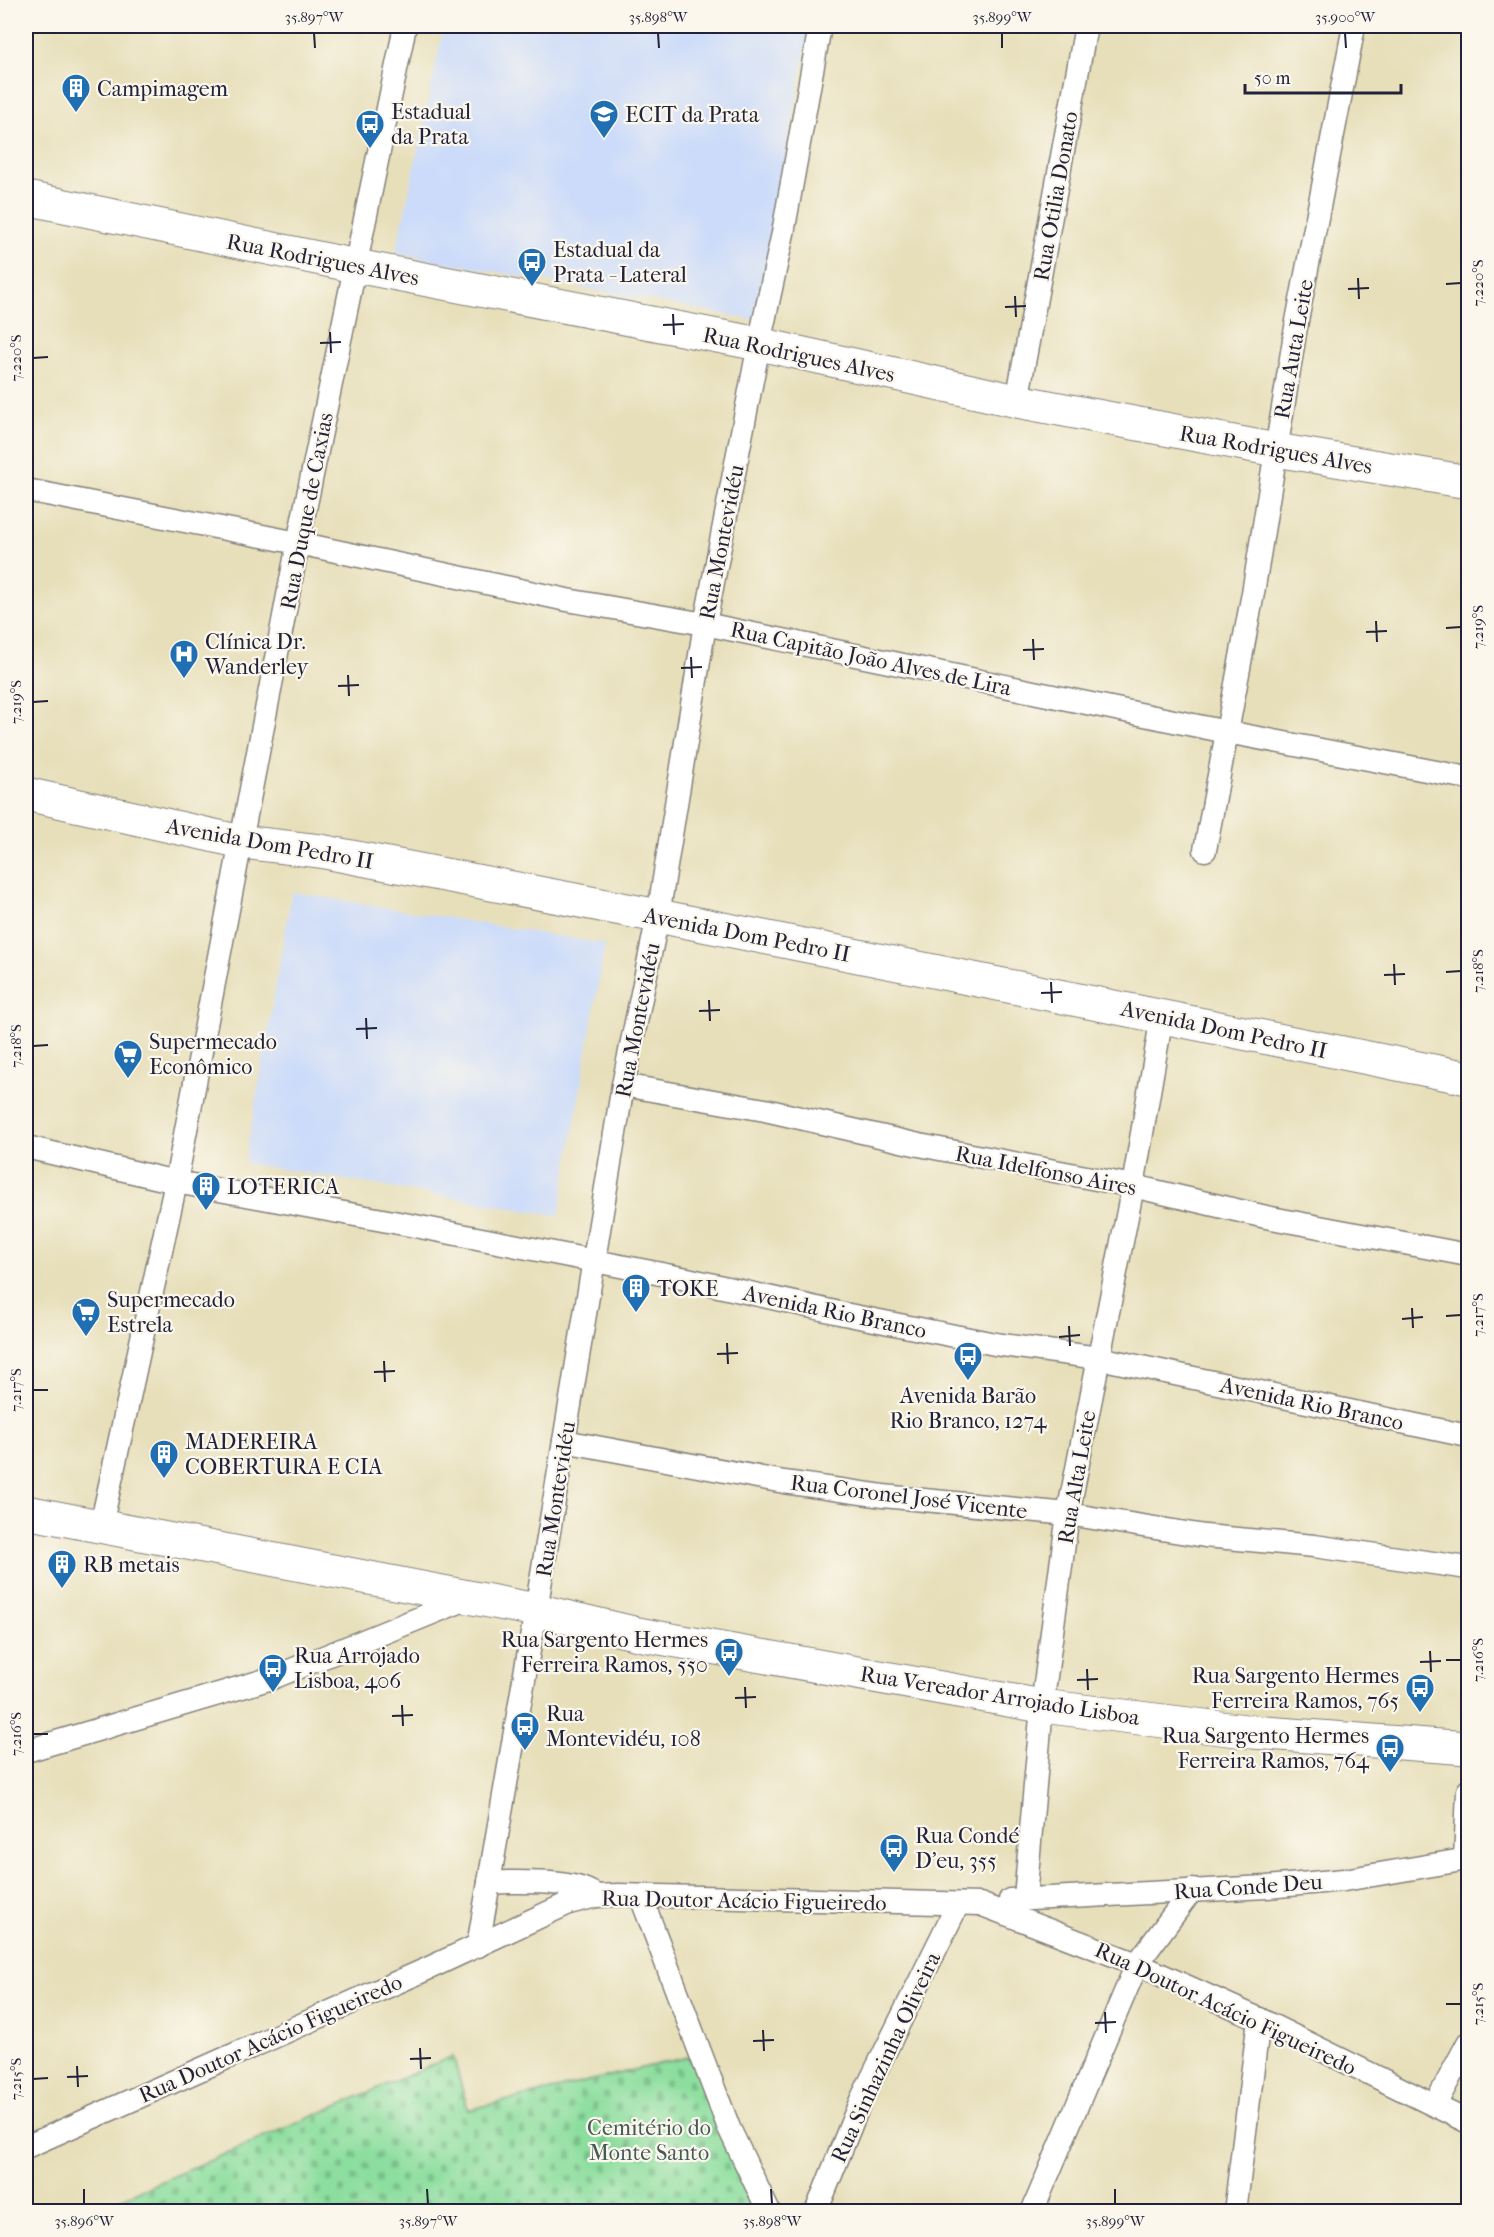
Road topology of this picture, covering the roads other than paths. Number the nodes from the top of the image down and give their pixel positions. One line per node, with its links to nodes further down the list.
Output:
1 (405, 26): 6 (street, Rua Duque de Caxias)
2 (820, 26): 7 (street, Rua Montevidéu)
3 (1086, 26): 8 (street, Rua Otilia Donato)
4 (1354, 26): 9 (street, Rua Auta Leite)
5 (26, 198): 6 (main road, Rua Rodrigues Alves)
6 (356, 266): 7 (main road, Rua Rodrigues Alves); 12 (street, Rua Duque de Caxias)
7 (759, 344): 8 (main road, Rua Rodrigues Alves); 13 (street, Rua Montevidéu)
8 (1017, 401): 9 (main road, Rua Rodrigues Alves)
9 (1276, 450): 10 (main road, Rua Rodrigues Alves); 14 (street, Rua Auta Leite)
10 (1468, 482)
11 (26, 490): 12 (street, Rua Capitão João Alves de Lira)
12 (298, 543): 13 (street, Rua Capitão João Alves de Lira); 17 (street, Rua Duque de Caxias)
13 (705, 624): 14 (street, Rua Capitão João Alves de Lira); 19 (street, Rua Montevidéu)
14 (1227, 732): 15 (street, Rua Capitão João Alves de Lira); 18 (street, Rua Auta Leite)
15 (1468, 778)
16 (26, 794): 17 (main road, Avenida Dom Pedro II)
17 (242, 842): 19 (main road, Avenida Dom Pedro II); 24 (street, Rua Duque de Caxias)
18 (1206, 850)
19 (658, 916): 20 (main road, Avenida Dom Pedro II); 22 (street, Rua Montevidéu)
20 (1162, 1016): 21 (main road, Avenida Dom Pedro II); 25 (street, Rua Alta Leite)
21 (1468, 1078)
22 (623, 1085): 25 (street, Rua Idelfonso Aires); 27 (street, Rua Montevidéu)
23 (26, 1147): 24 (street, Avenida Rio Branco)
24 (176, 1182): 27 (street, Avenida Rio Branco); 33 (street, Rua Duque de Caxias)
25 (1133, 1186): 26 (street, Rua Idelfonso Aires); 28 (street, Rua Alta Leite)
26 (1468, 1255)
27 (594, 1261): 28 (street, Avenida Rio Branco); 30 (street, Rua Montevidéu)
28 (1099, 1358): 29 (street, Avenida Rio Branco); 32 (street, Rua Alta Leite)
29 (1468, 1436)
30 (564, 1441): 32 (street, Rua Coronel José Vicente); 36 (street, Rua Montevidéu)
31 (26, 1512): 33 (main road, Rua Vereador Arrojado Lisboa)
32 (1068, 1514): 34 (street, Rua Coronel José Vicente); 37 (street, Rua Alta Leite)
33 (101, 1526): 35 (main road, Rua Vereador Arrojado Lisboa)
34 (1468, 1568)
35 (469, 1598): 36 (main road, Rua Vereador Arrojado Lisboa); 39 (street)
36 (536, 1610): 37 (main road, Rua Vereador Arrojado Lisboa); 42 (street, Rua Montevidéu)
37 (1042, 1706): 38 (main road, Rua Vereador Arrojado Lisboa); 46 (street, Rua Alta Leite)
38 (1468, 1748)
39 (26, 1751)
40 (1468, 1791): 41 (street)
41 (1467, 1859): 43 (street, Rua Conde Deu)
42 (489, 1882): 44 (street); 48 (street, Rua Montevidéu)
43 (1192, 1890): 46 (street, Rua Conde Deu); 49 (street)
44 (596, 1896): 45 (street, Rua Doutor Acácio Figueiredo); 48 (street, Rua Doutor Acácio Figueiredo)
45 (641, 1897): 47 (street, Rua Doutor Acácio Figueiredo); 55 (street)
46 (1025, 1898): 47 (street)
47 (969, 1904): 49 (street, Rua Doutor Acácio Figueiredo); 56 (street, Rua Sinhazinha Oliveira)
48 (478, 1946): 54 (street, Rua Doutor Acácio Figueiredo)
49 (1137, 1964): 50 (street, Rua Doutor Acácio Figueiredo); 57 (street)
50 (1259, 2019): 52 (street, Rua Doutor Acácio Figueiredo); 58 (street)
51 (1468, 2043): 52 (street)
52 (1435, 2105): 53 (street, Rua Doutor Acácio Figueiredo)
53 (1468, 2122)
54 (26, 2147)
55 (769, 2211)
56 (816, 2211)
57 (1032, 2211)
58 (1235, 2211)

